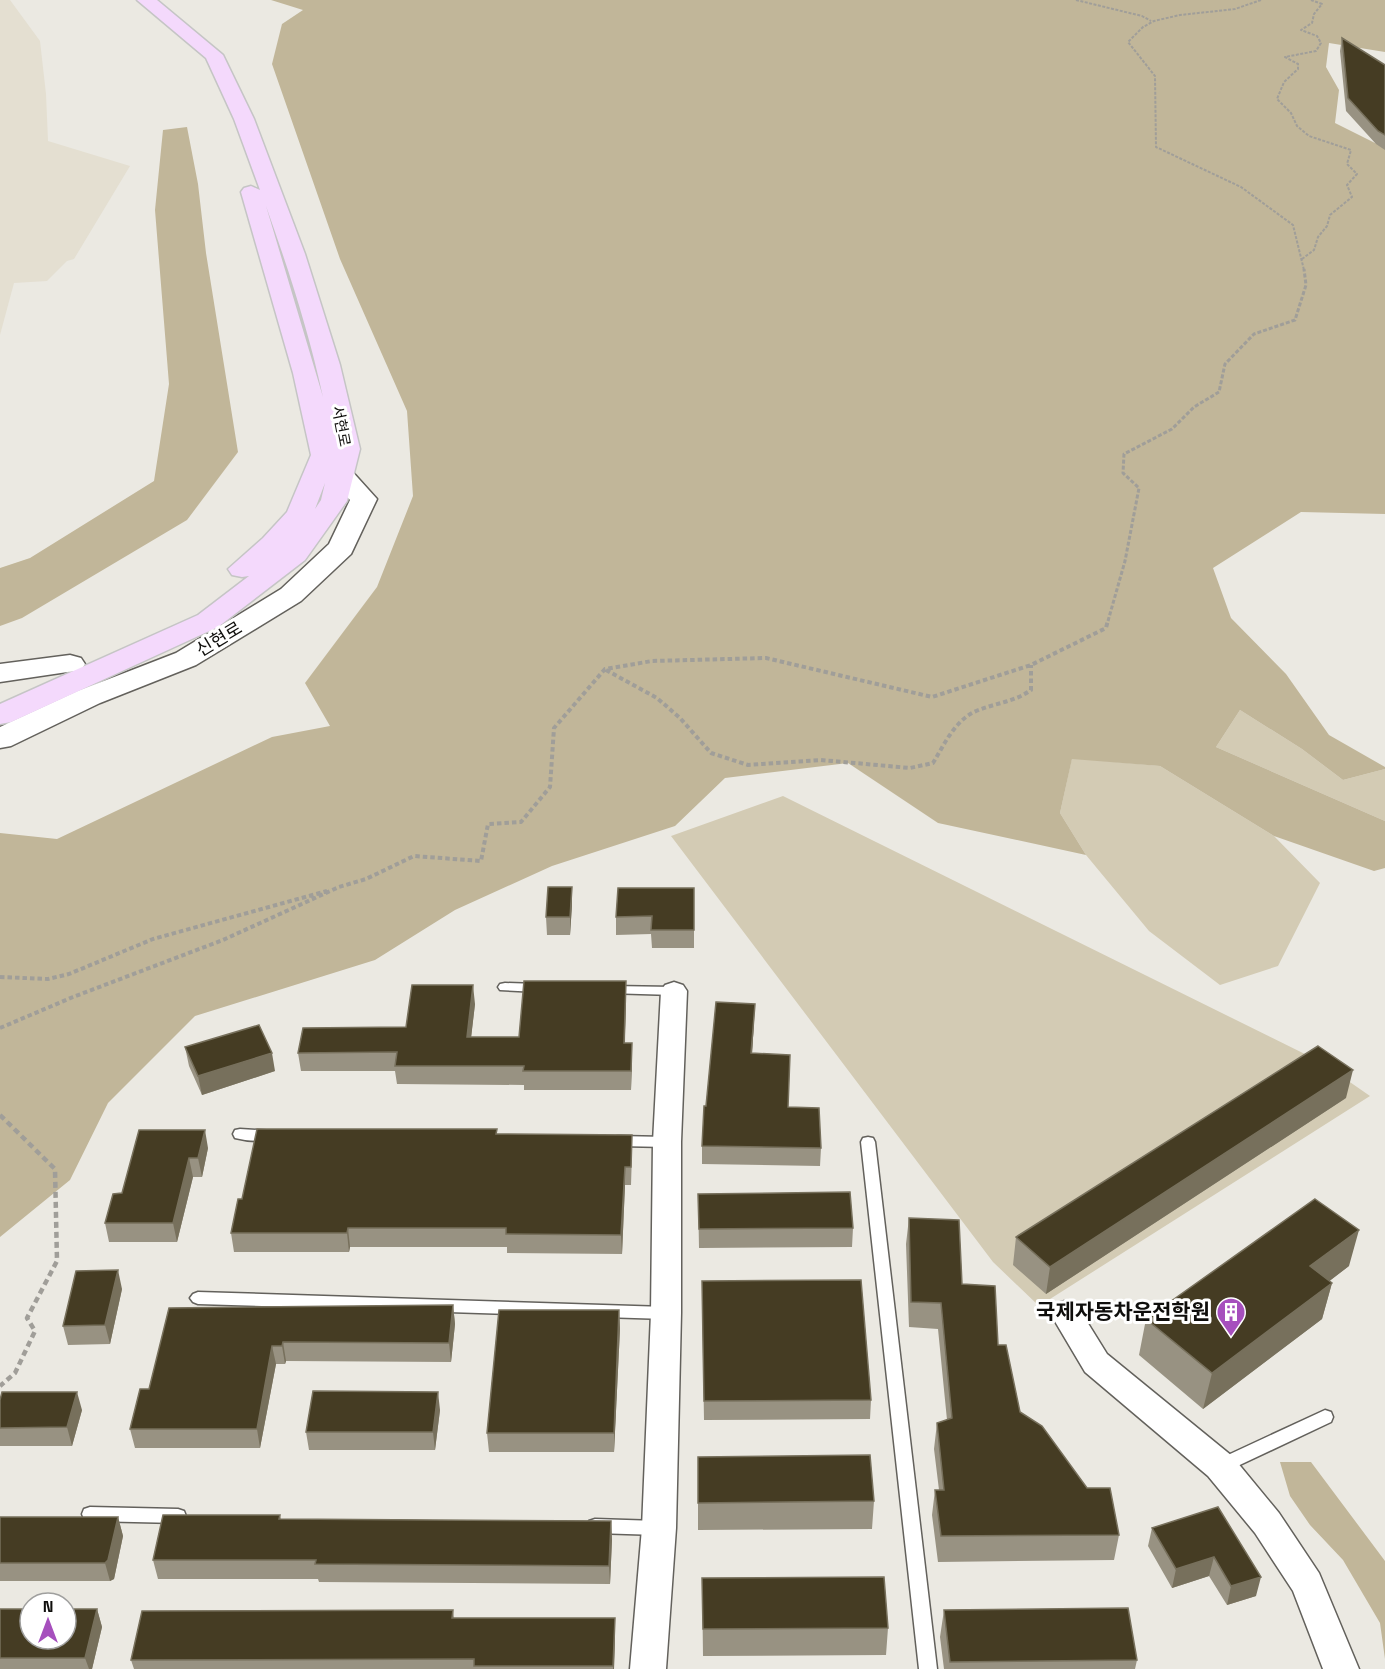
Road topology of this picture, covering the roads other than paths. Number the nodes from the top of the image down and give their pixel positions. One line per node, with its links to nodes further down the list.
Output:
1 (128, 0): 4 (main road, 서현로)
2 (146, 0): 3 (main road, 서현로)
3 (340, 474): 7 (main road, 서현로); 8 (main road, 신현로)
4 (70, 664): 5 (main road); 6 (main road, 서현로)
5 (0, 674)
6 (0, 696)
7 (0, 715)
8 (0, 739)
9 (505, 987): 10 (lane)
10 (550, 988)
11 (595, 989): 12 (lane)
12 (674, 991): 16 (street)
13 (240, 1134): 14 (lane)
14 (287, 1135)
15 (608, 1141): 16 (lane)
16 (668, 1142): 19 (street)
17 (868, 1142): 28 (lane)
18 (198, 1298): 19 (lane)
19 (666, 1312): 26 (street)
20 (1065, 1312): 22 (street)
21 (1325, 1417): 22 (lane)
22 (1220, 1466): 29 (street)
23 (90, 1514): 24 (lane)
24 (197, 1516)
25 (576, 1526): 26 (lane)
26 (659, 1528): 27 (street)
27 (648, 1669)
28 (928, 1669)
29 (1341, 1669)

